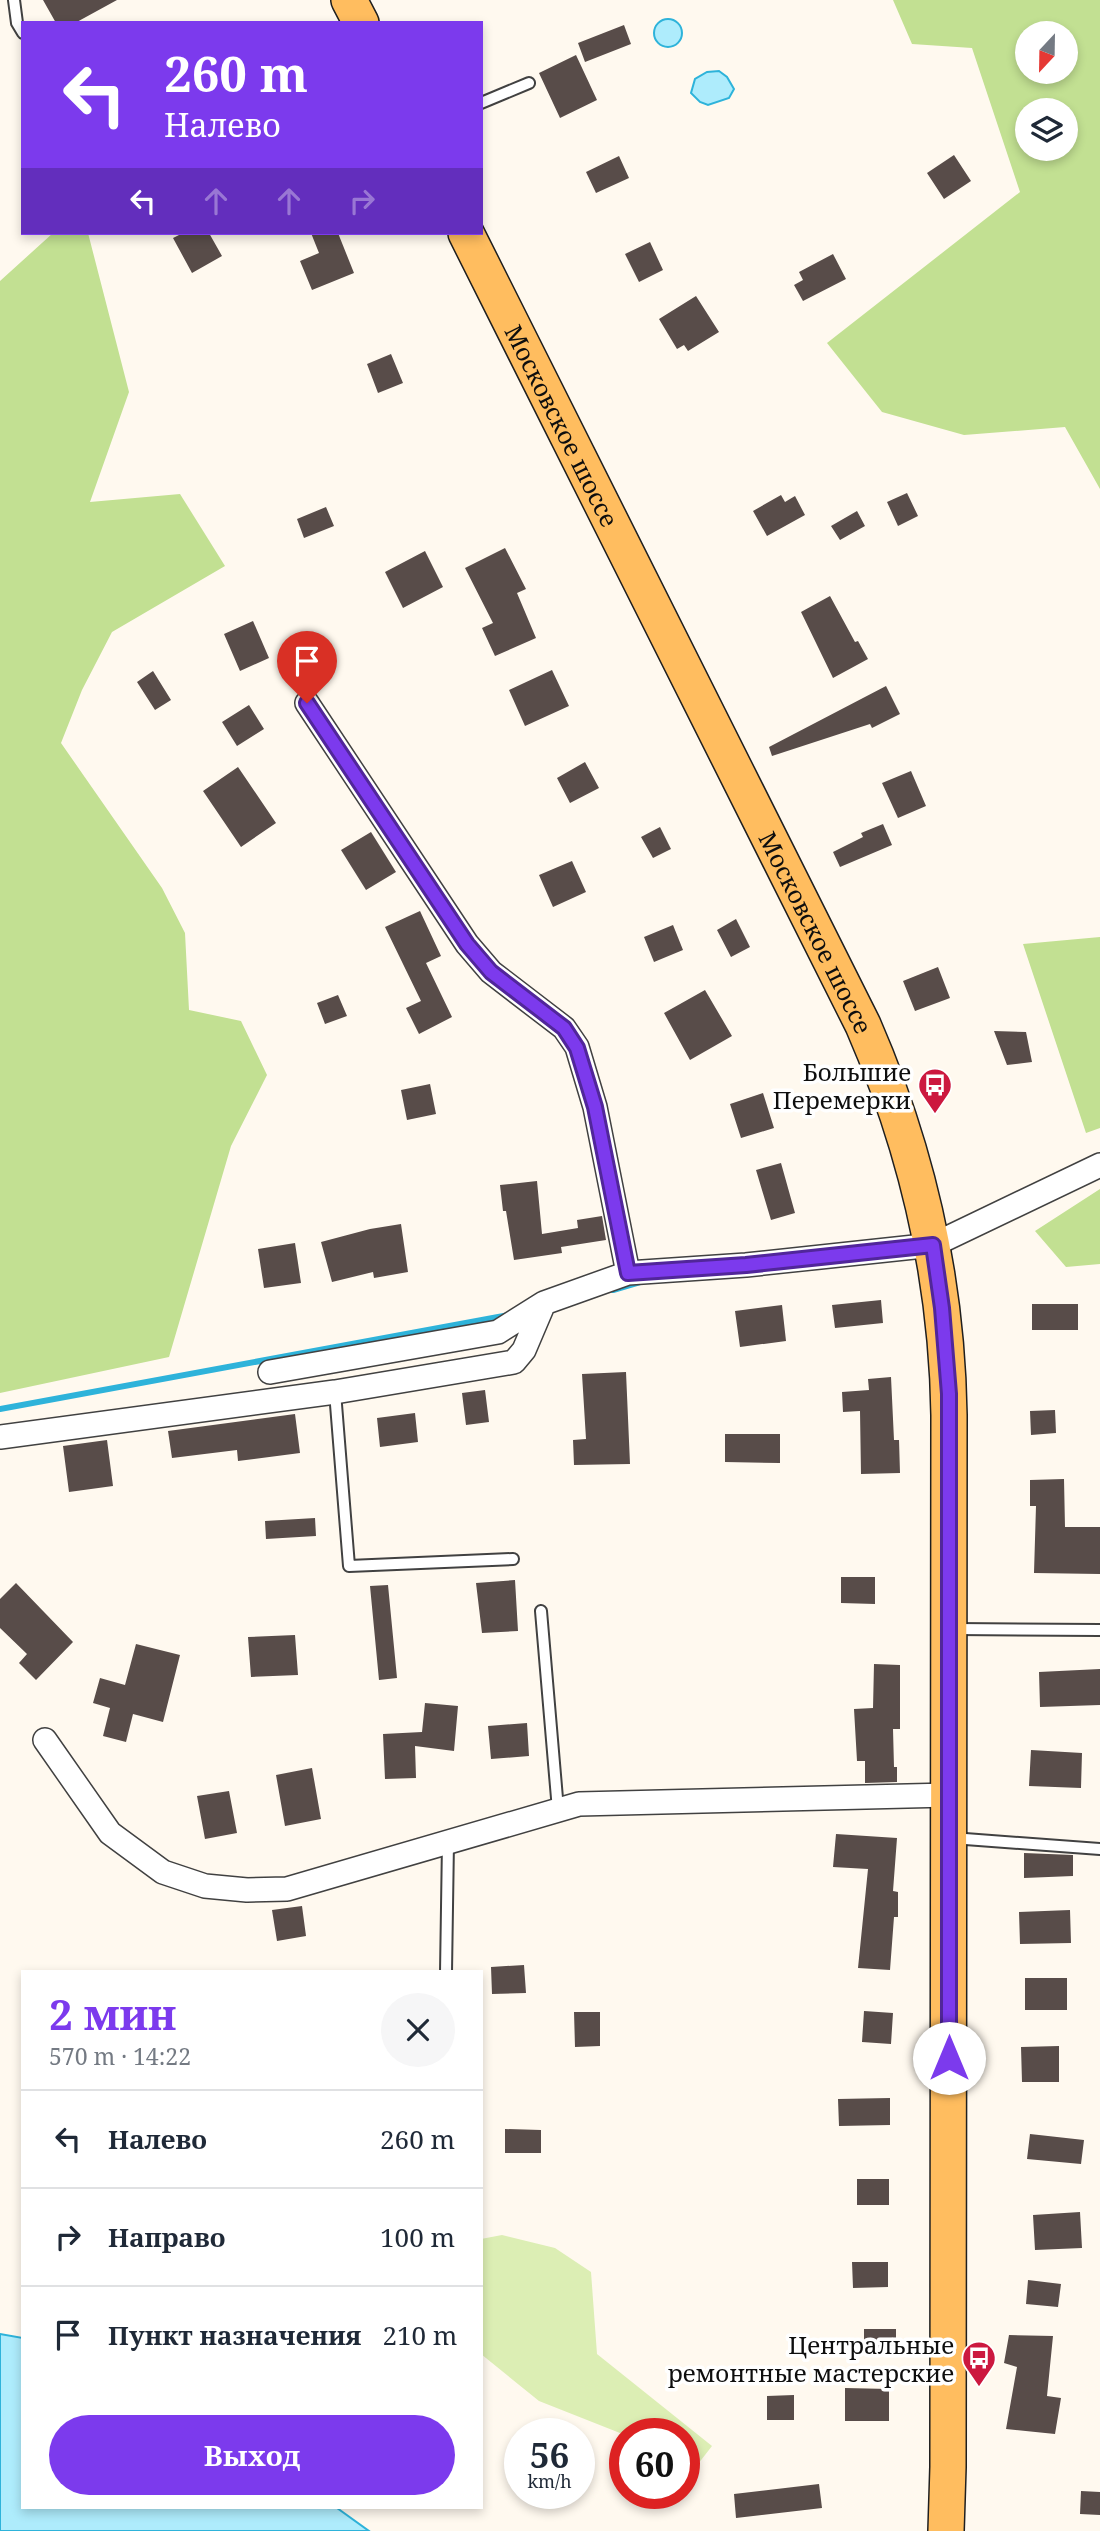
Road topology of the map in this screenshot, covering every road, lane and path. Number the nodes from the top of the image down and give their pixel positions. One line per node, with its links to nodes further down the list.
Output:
1 (14, 0): 4 (lane)
2 (349, 0): 3 (main road)
3 (360, 21)
4 (21, 29)
5 (528, 83): 6 (lane)
6 (483, 102)
7 (467, 235): 10 (main road, Московское шоссе)
8 (307, 703): 11 (street)
9 (1100, 1165): 10 (street)
10 (933, 1245): 11 (street); 18 (main road, Московское шоссе)
11 (628, 1273): 12 (street)
12 (544, 1303): 13 (street); 14 (street)
13 (270, 1372)
14 (335, 1392): 15 (street); 16 (lane)
15 (0, 1437)
16 (513, 1559)
17 (541, 1611): 22 (lane)
18 (949, 1629): 19 (lane); 21 (main road, Московское шоссе)
19 (1100, 1630)
20 (45, 1740): 24 (street)
21 (949, 1796): 22 (street); 23 (main road, Московское шоссе)
22 (558, 1810): 24 (street)
23 (949, 1838): 25 (lane); 27 (main road, Московское шоссе)
24 (448, 1842): 26 (lane)
25 (1100, 1849)
26 (446, 1970)
27 (946, 2531)

